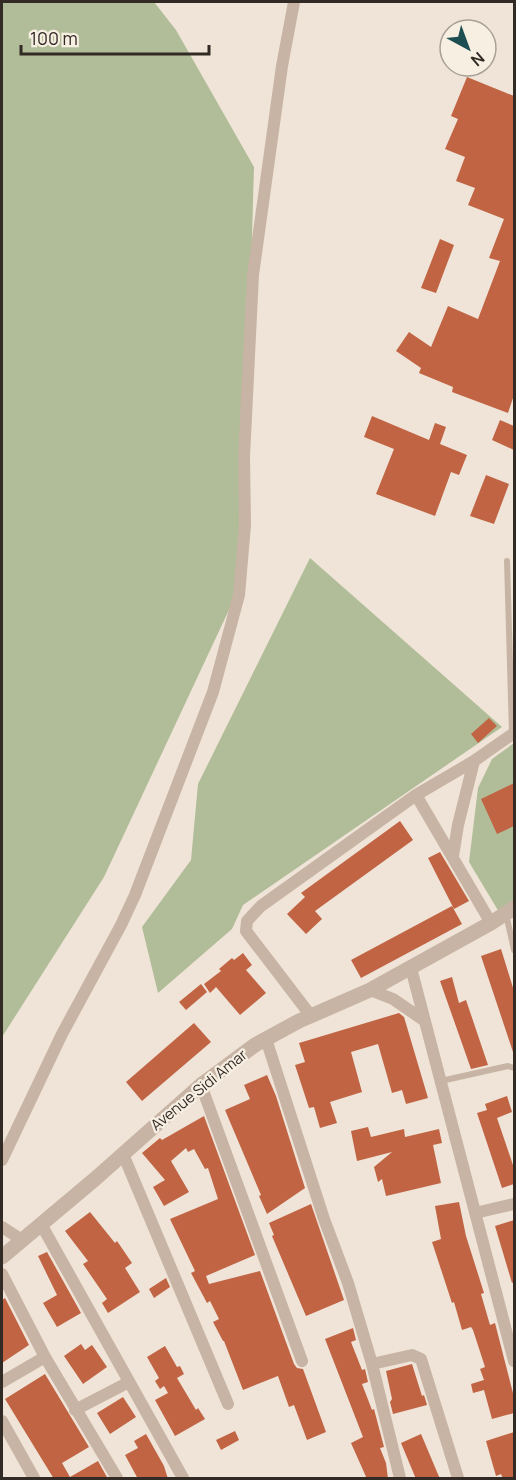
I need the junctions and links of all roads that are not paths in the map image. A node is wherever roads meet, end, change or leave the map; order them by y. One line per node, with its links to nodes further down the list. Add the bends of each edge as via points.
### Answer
1 (294, 2): 19 (street, via 253,274 244,456 245,525 234,618 213,692 135,895)
2 (507, 561): 3 (lane)
3 (513, 734): 4 (street)
4 (474, 761): 5 (street); 6 (street)
5 (416, 795): 6 (street); 12 (street, via 261,906 248,921 246,931)
6 (453, 856): 8 (street)
7 (510, 910): 8 (street, Avenue Sidi Amar); 9 (lane)
8 (491, 923): 10 (street, Avenue Sidi Amar)
9 (514, 950)
10 (411, 968): 11 (street, Avenue Sidi Amar); 13 (street)
11 (369, 990): 12 (street, Avenue Sidi Amar); 13 (street, via 393,999)
12 (311, 1016): 14 (street, Avenue Sidi Amar)
13 (425, 1022): 16 (street)
14 (266, 1039): 17 (street, Avenue Sidi Amar); 33 (street)
15 (514, 1068): 16 (lane, via 508,1066)
16 (441, 1081): 21 (street)
17 (201, 1084): 18 (street, Avenue Sidi Amar); 31 (street)
18 (123, 1154): 22 (street, Avenue Sidi Amar); 36 (street)
19 (2, 1160)
20 (514, 1204): 21 (street)
21 (475, 1213): 28 (street)
22 (41, 1224): 24 (street, Avenue Sidi Amar); 35 (street)
23 (2, 1227): 24 (street)
24 (22, 1240): 25 (street, Avenue Sidi Amar)
25 (2, 1257)
26 (2, 1274): 30 (street)
27 (514, 1310): 28 (street)
28 (502, 1313): 29 (street)
29 (510, 1327): 32 (street)
30 (45, 1357): 34 (street); 37 (street)
31 (302, 1361)
32 (514, 1362)
33 (372, 1364): 42 (street); 43 (street, via 412,1355 421,1359)
34 (2, 1382)
35 (129, 1382): 37 (street); 41 (street)
36 (228, 1404)
37 (75, 1410): 40 (street)
38 (2, 1421): 39 (street)
39 (34, 1479)
40 (117, 1479)
41 (183, 1479)
42 (400, 1479)
43 (458, 1479)

